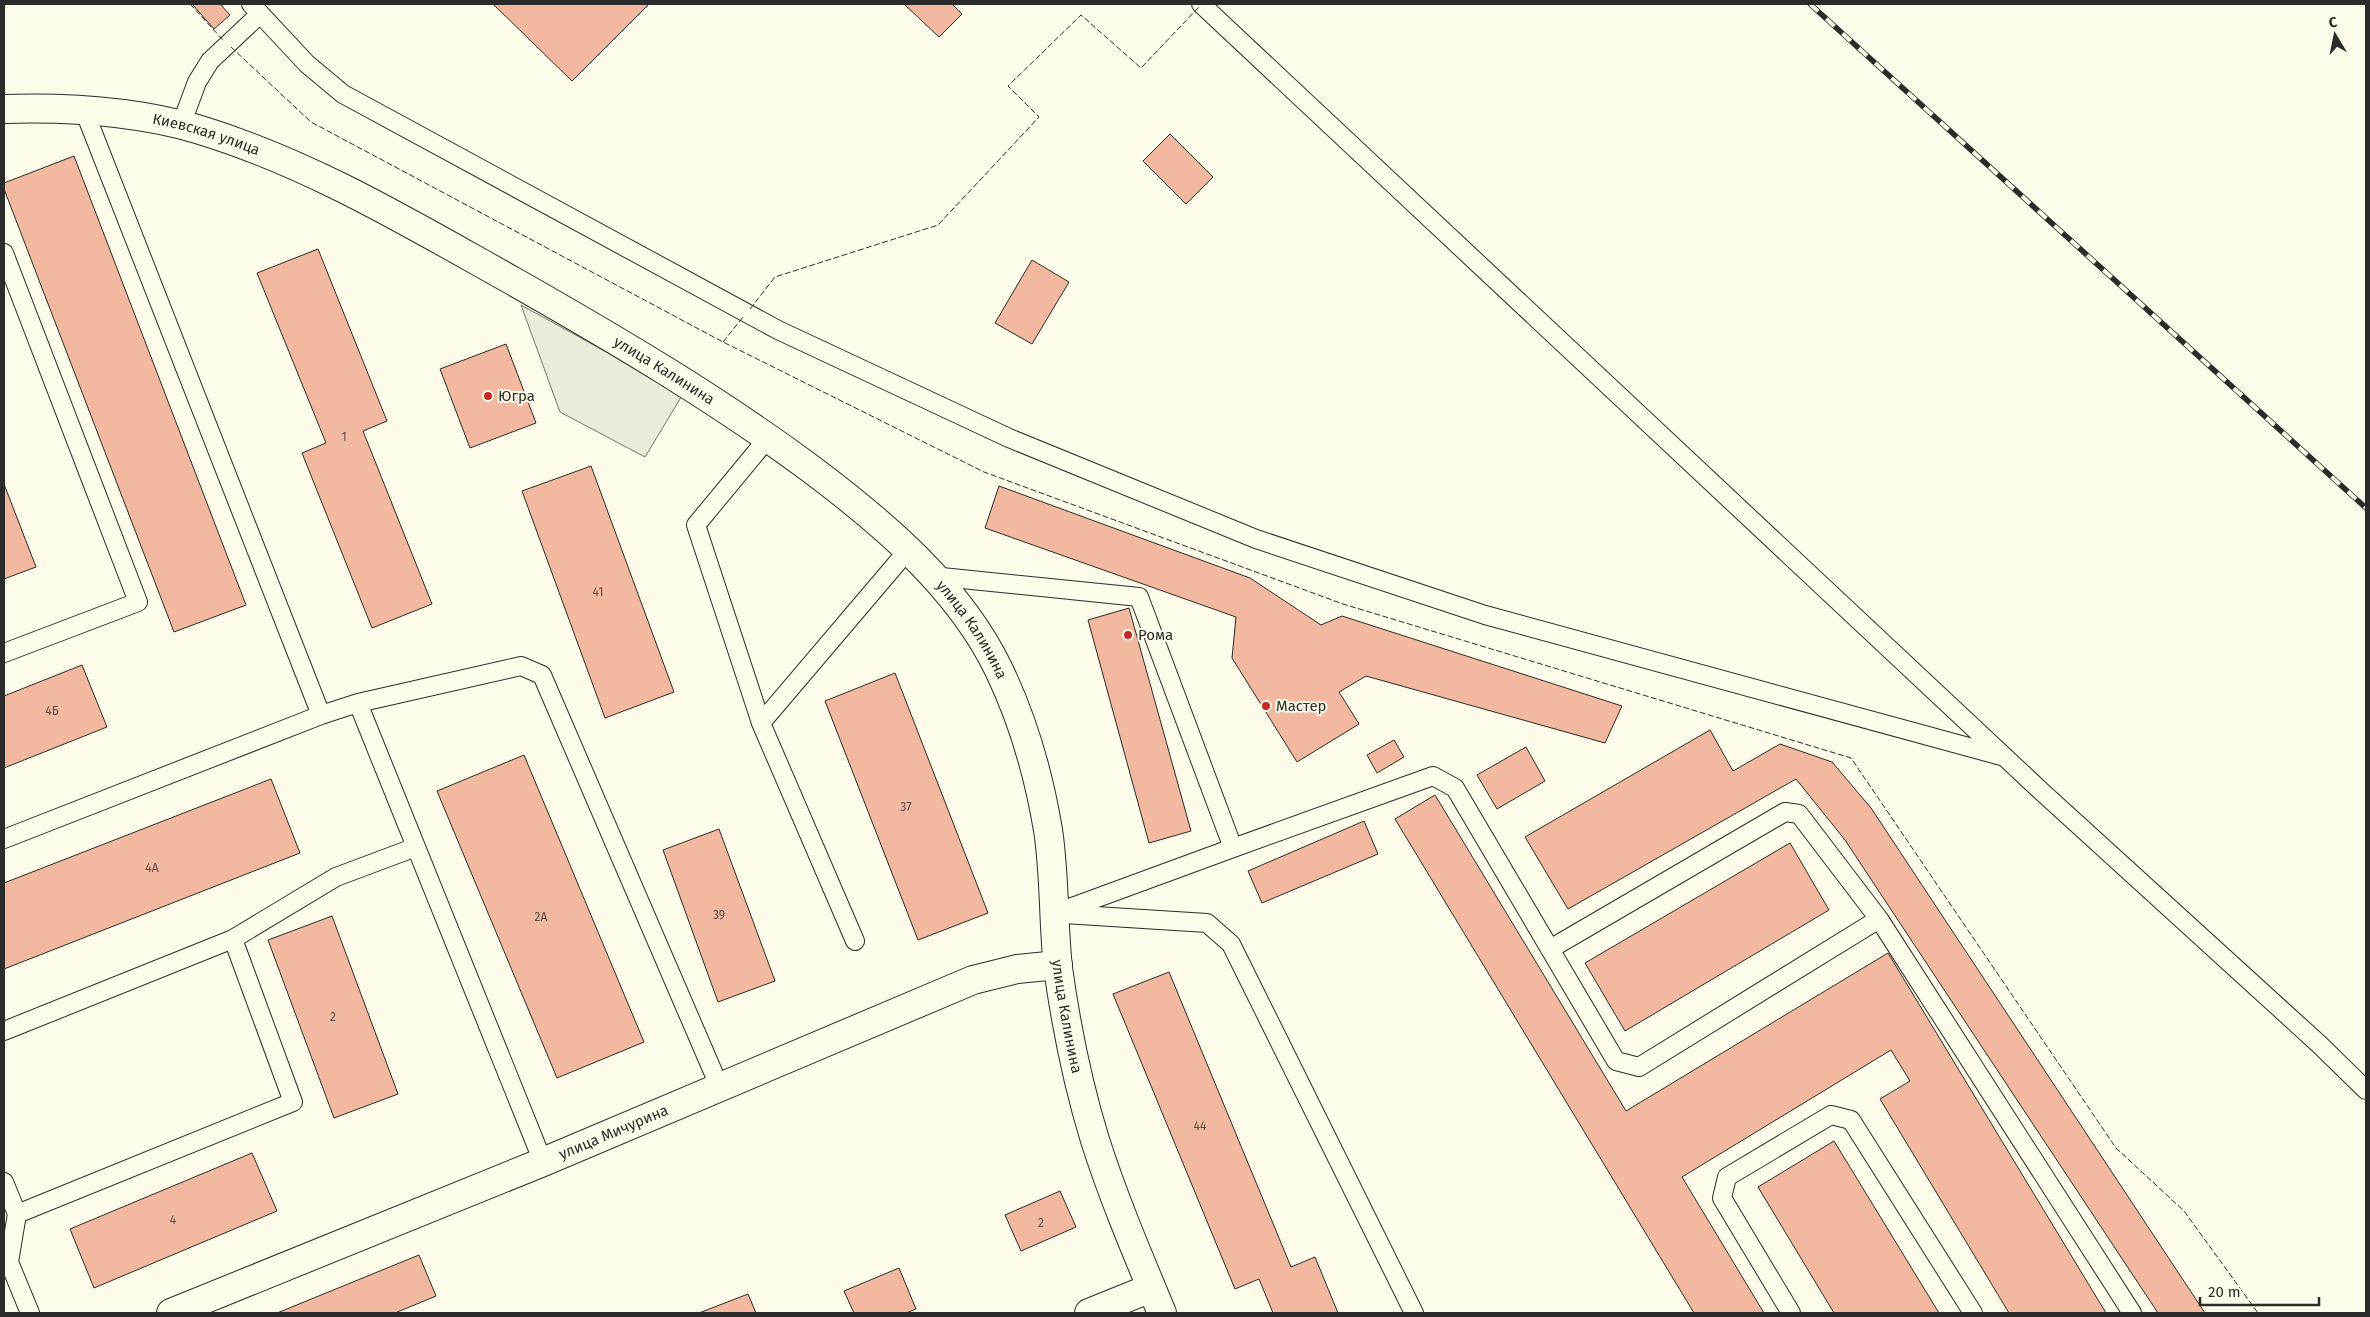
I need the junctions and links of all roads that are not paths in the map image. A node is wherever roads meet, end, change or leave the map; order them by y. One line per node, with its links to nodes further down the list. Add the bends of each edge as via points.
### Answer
1 (1201, 4): 15 (lane)
2 (255, 9): 5 (lane, via 210,61 197,82); 15 (lane, via 307,64 343,94 778,330 1009,438 1256,538 1485,615)
3 (4, 109): 4 (street, Киевская улица)
4 (84, 110): 5 (street, Киевская улица); 13 (lane)
5 (181, 125): 6 (street, Киевская улица, via 311,172)
6 (394, 214): 8 (street, улица Калинина, via 694,388)
7 (4, 253): 11 (lane, via 138,602)
8 (768, 438): 9 (street, улица Калинина, via 854,502); 14 (lane, via 696,526)
9 (908, 550): 10 (street, улица Калинина); 14 (lane)
10 (932, 576): 18 (lane, via 1139,597); 19 (street, улица Калинина, via 976,630 998,668 1018,714 1048,829)
11 (4, 653)
12 (358, 704): 13 (lane); 17 (lane); 26 (lane, via 521,666 542,675)
13 (321, 715): 16 (lane)
14 (761, 723): 22 (lane)
15 (2005, 757): 27 (lane)
16 (4, 839)
17 (416, 847): 21 (lane, via 336,877); 28 (lane)
18 (1234, 848): 19 (lane); 23 (lane, via 1433,776 1455,788)
19 (1056, 913): 24 (street, улица Калинина); 36 (lane, via 1206,923 1231,944)
20 (1879, 919): 23 (lane, via 1799,814 1785,812); 23 (lane, via 1639,1067 1616,1061); 39 (lane)
21 (233, 939): 25 (lane); 30 (lane, via 293,1102)
22 (855, 941)
23 (1550, 949)
24 (1058, 965): 26 (street, улица Мичурина, via 1017,969 973,980); 31 (street, улица Калинина, via 1072,1046 1095,1139)
25 (4, 1031)
26 (720, 1088): 28 (street, улица Мичурина)
27 (2366, 1090)
28 (543, 1162): 33 (street, улица Мичурина)
29 (4, 1182): 30 (lane)
30 (17, 1214): 32 (lane, via 9,1262)
31 (1151, 1288): 34 (street); 35 (street, улица Калинина)
32 (30, 1313)
33 (171, 1313)
34 (1089, 1313)
35 (1162, 1313)
36 (1414, 1313)
37 (1791, 1313): 38 (lane, via 1722,1198 1727,1177 1831,1115 1851,1120)
38 (1973, 1313)
39 (2132, 1313)

